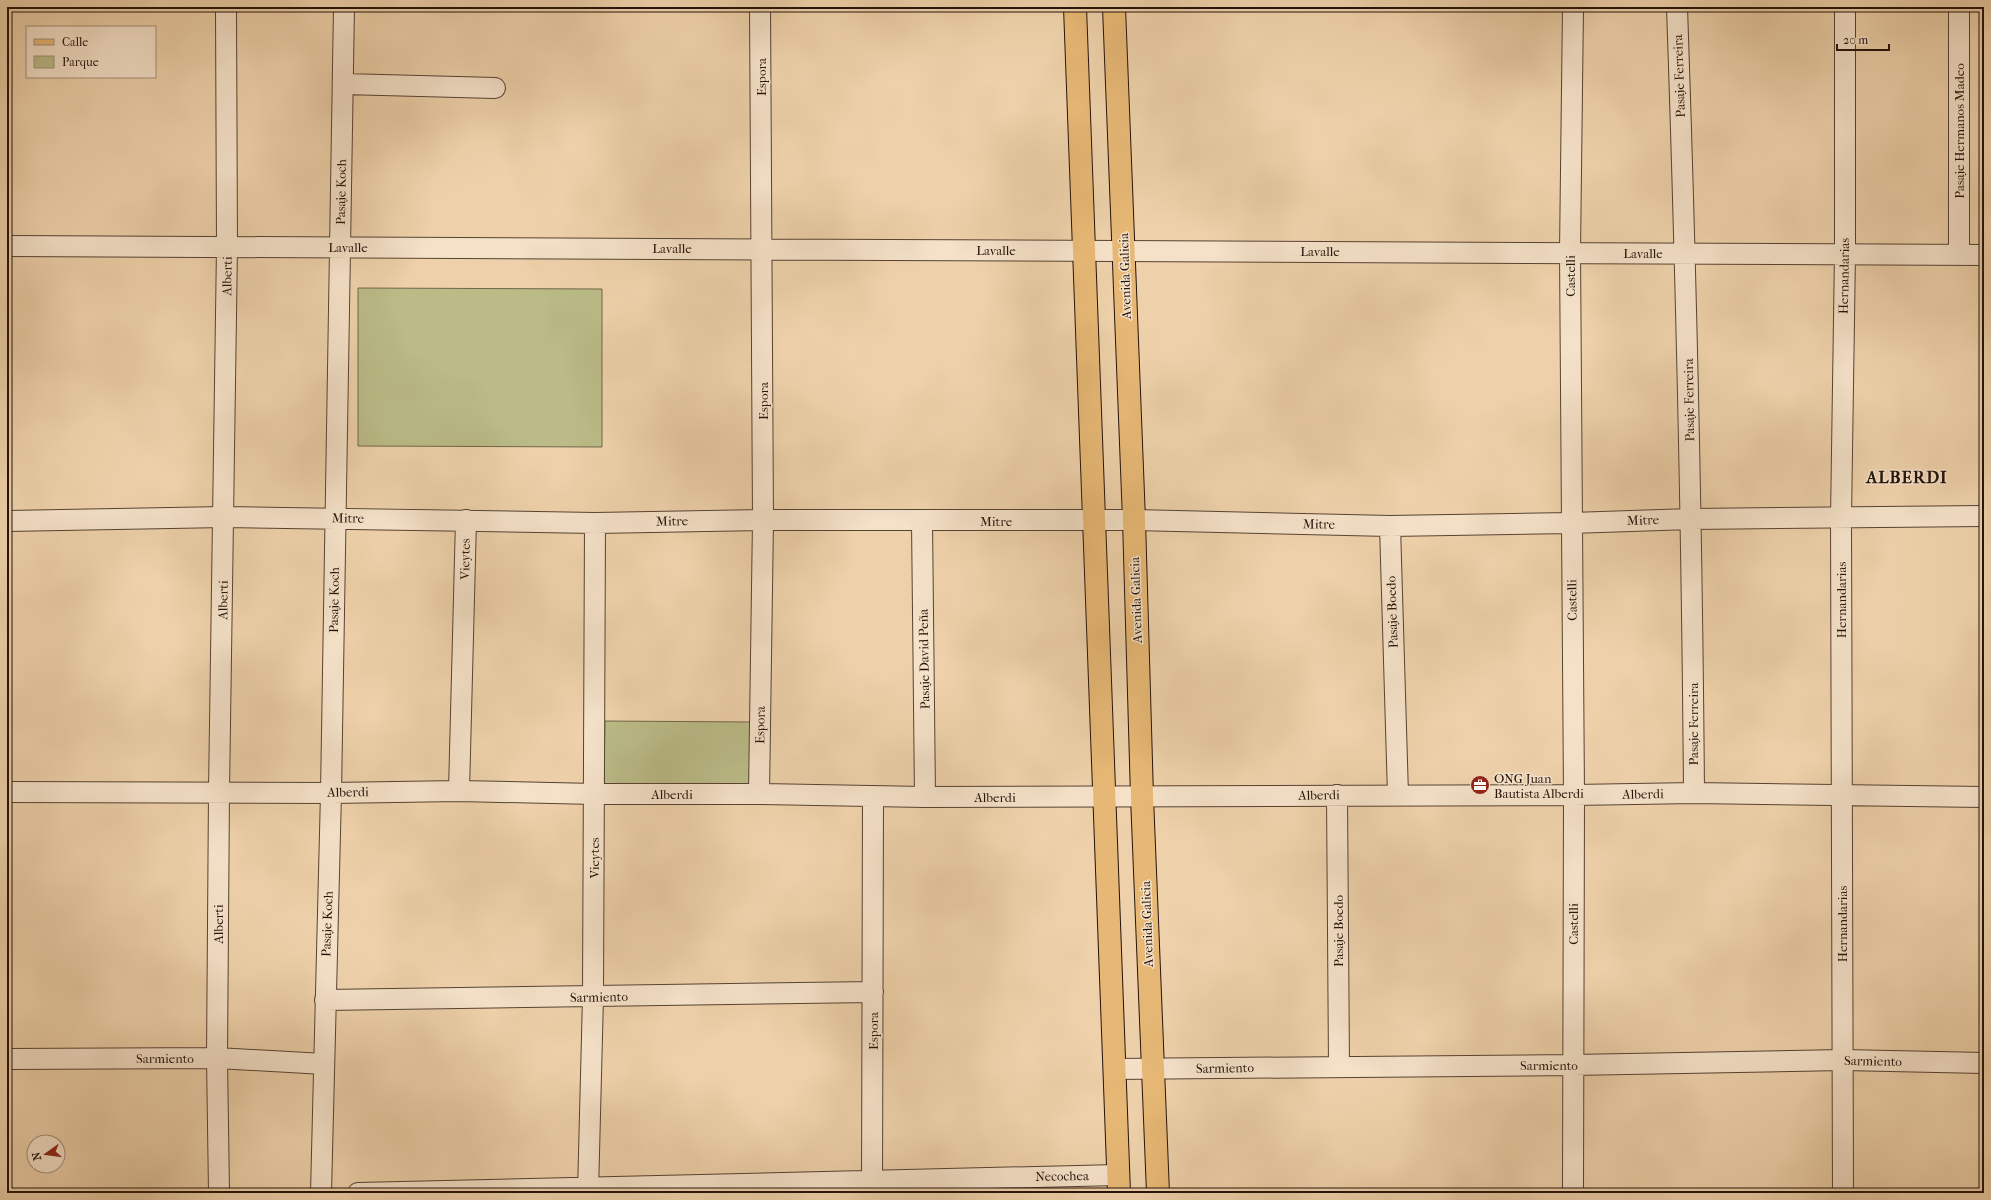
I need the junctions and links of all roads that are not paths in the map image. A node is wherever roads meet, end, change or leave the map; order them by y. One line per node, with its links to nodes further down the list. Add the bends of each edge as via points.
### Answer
1 (226, 7): 13 (street, Alberti)
2 (344, 7): 10 (street, Pasaje Koch)
3 (760, 7): 15 (street, Espora)
4 (1075, 7): 16 (main road)
5 (1114, 7): 17 (main road, Avenida Galicia)
6 (1573, 7): 18 (street, Castelli)
7 (1677, 7): 19 (street, Pasaje Ferreira)
8 (1845, 7): 20 (street, Hernandarias)
9 (1959, 7): 21 (street, Pasaje Hermanos Madeo)
10 (344, 84): 11 (street); 14 (street, Pasaje Koch)
11 (495, 88)
12 (7, 246): 13 (street, Lavalle)
13 (227, 247): 14 (street, Lavalle); 24 (street, Alberti)
14 (340, 247): 15 (street, Lavalle); 25 (street, Pasaje Koch)
15 (762, 249): 16 (street, Lavalle); 29 (street, Espora)
16 (1083, 250): 17 (street, Lavalle); 30 (main road)
17 (1124, 250): 18 (street, Lavalle); 31 (main road, Avenida Galicia)
18 (1570, 252): 19 (street, Lavalle); 35 (street, Castelli)
19 (1686, 253): 20 (street, Lavalle); 27 (street, Pasaje Ferreira)
20 (1845, 253): 21 (street, Lavalle); 26 (street, Hernandarias)
21 (1959, 254): 22 (street, Lavalle)
22 (1984, 255)
23 (1984, 516): 26 (street, Mitre)
24 (224, 517): 25 (street, Mitre); 32 (street, Mitre); 39 (street, Alberti)
25 (335, 518): 28 (street, Mitre); 40 (street, Pasaje Koch)
26 (1841, 518): 27 (street, Mitre); 48 (street, Hernandarias)
27 (1691, 519): 35 (street, Mitre); 41 (street, Pasaje Ferreira)
28 (466, 520): 34 (street, Mitre); 37 (street, Vieytes)
29 (763, 520): 33 (street, Mitre); 34 (street, Mitre); 43 (street, Espora)
30 (1094, 520): 31 (street, Mitre); 33 (street, Mitre); 52 (main road)
31 (1134, 520): 36 (street, Mitre); 50 (main road, Avenida Galicia)
32 (7, 521)
33 (922, 521): 49 (street, Pasaje David Peña)
34 (595, 522): 42 (street, Vieytes)
35 (1572, 523): 36 (street, Mitre); 46 (street, Castelli)
36 (1390, 526): 45 (street, Pasaje Boedo)
37 (459, 791): 40 (street, Alberdi); 42 (street, Alberdi)
38 (7, 792): 39 (street, Alberdi)
39 (219, 792): 40 (street, Alberdi); 56 (street, Alberti)
40 (331, 793): 55 (street, Pasaje Koch)
41 (1694, 793): 46 (street, Alberdi); 48 (street, Alberdi)
42 (594, 794): 43 (street, Alberdi); 54 (street, Vieytes)
43 (759, 794): 47 (street, Alberdi)
44 (1337, 795): 45 (street, Alberdi); 50 (street, Alberdi); 62 (street, Pasaje Boedo)
45 (1398, 795): 46 (street, Alberdi)
46 (1574, 795): 61 (street, Castelli)
47 (873, 796): 49 (street, Alberdi); 53 (street, Espora)
48 (1841, 796): 51 (street, Alberdi); 58 (street, Hernandarias)
49 (925, 797): 52 (street, Alberdi)
50 (1142, 797): 52 (street, Alberdi); 64 (main road, Avenida Galicia)
51 (1984, 797)
52 (1105, 798): 63 (main road)
53 (873, 992): 54 (street, Sarmiento); 66 (street, Espora)
54 (593, 997): 55 (street, Sarmiento); 67 (street, Vieytes)
55 (325, 1000): 60 (street, Pasaje Koch)
56 (217, 1058): 57 (street, Sarmiento); 60 (street, Sarmiento); 68 (street, Alberti)
57 (7, 1059)
58 (1843, 1060): 59 (street, Sarmiento); 61 (street, Sarmiento); 73 (street, Hernandarias)
59 (1984, 1063)
60 (324, 1064): 69 (street, Pasaje Koch)
61 (1572, 1065): 62 (street, Sarmiento); 72 (street, Castelli)
62 (1339, 1066): 64 (street, Sarmiento)
63 (1114, 1069): 64 (street, Sarmiento); 65 (main road)
64 (1153, 1069): 71 (main road, Avenida Galicia)
65 (1118, 1184): 66 (street, Necochea)
66 (872, 1187): 67 (street, Necochea)
67 (588, 1190): 70 (street, Necochea)
68 (218, 1193)
69 (321, 1193)
70 (358, 1193)
71 (1158, 1193)
72 (1573, 1193)
73 (1843, 1193)

